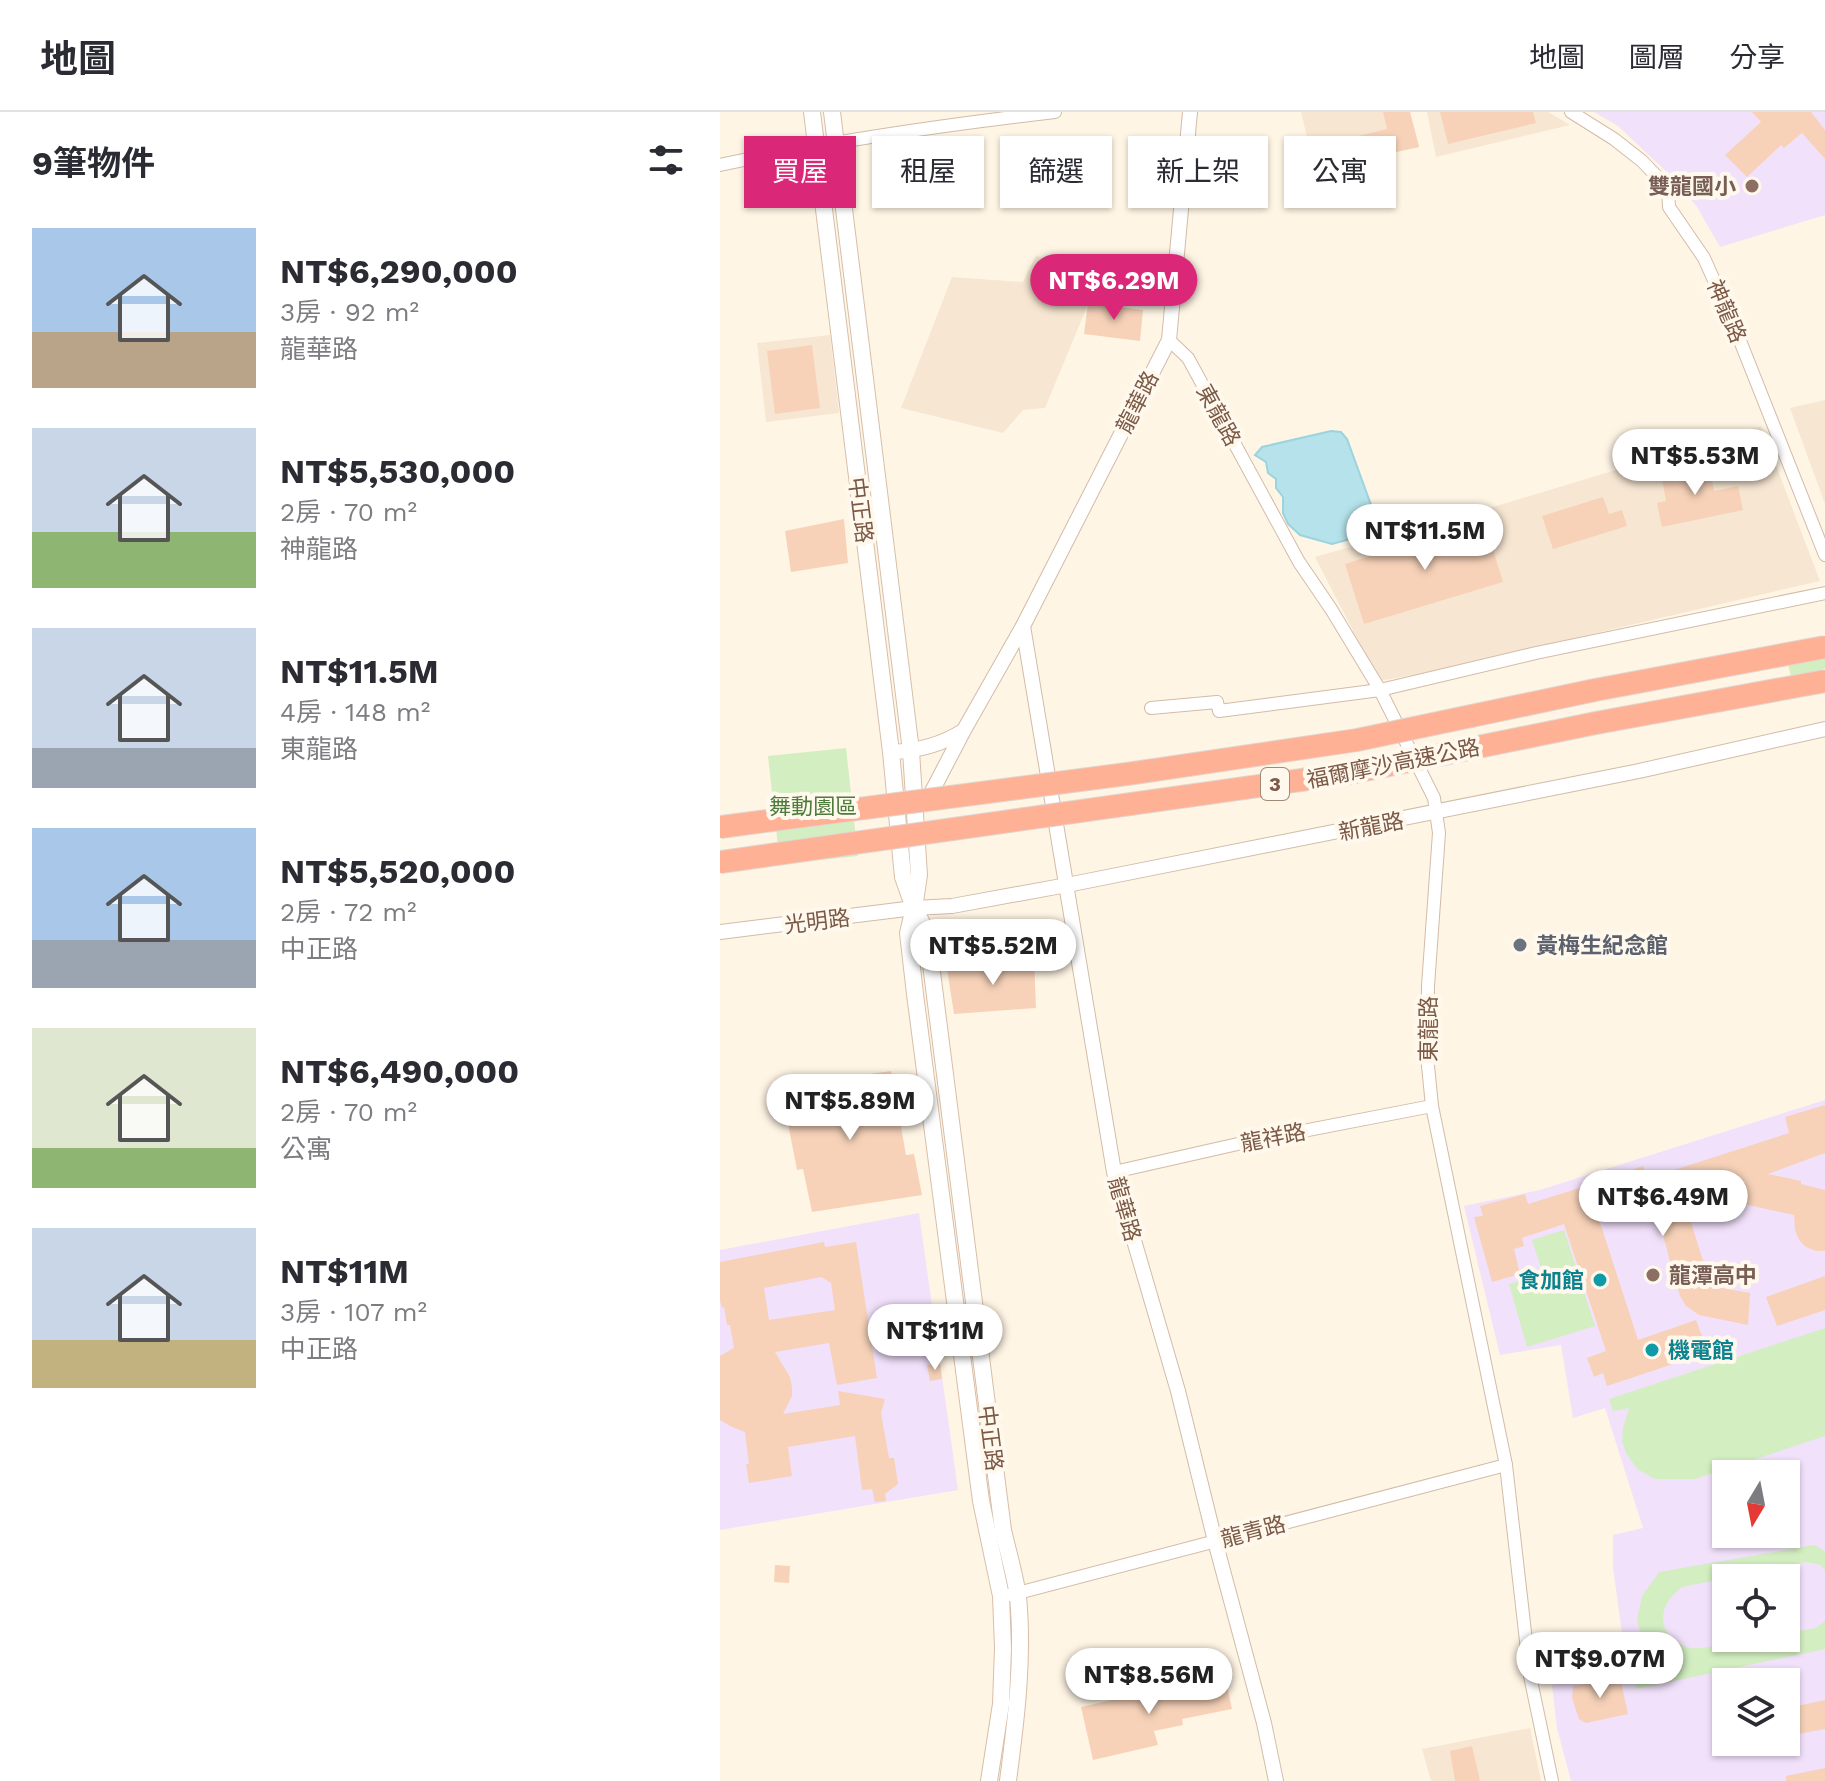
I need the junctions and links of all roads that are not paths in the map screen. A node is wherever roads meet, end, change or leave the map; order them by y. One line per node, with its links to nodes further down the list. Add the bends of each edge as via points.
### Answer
1 (812, 112): 6 (main road, 中正路)
2 (832, 112): 7 (main road, 中正路)
3 (1055, 112): 8 (street)
4 (1190, 112): 13 (street, 龍華路)
5 (1571, 112): 14 (street, 神龍路, via 1614,139 1668,188 1669,207 1704,258 1733,323)
6 (816, 136)
7 (834, 136)
8 (856, 139)
9 (744, 160): 10 (street)
10 (720, 165)
11 (825, 208): 24 (main road, 中正路)
12 (843, 208): 23 (main road, 中正路)
13 (1169, 340): 16 (street, 龍華路); 19 (street, 東龍路, via 1188,358 1299,562)
14 (1825, 555)
15 (1825, 593): 19 (street)
16 (1023, 626): 22 (street, 龍華路); 30 (street, 龍華路)
17 (1825, 647): 28 (highway, 福爾摩沙高速公路 / 3, bridge, via 1357,740)
18 (1825, 681): 29 (highway, 福爾摩沙高速公路 / 3, bridge, via 1350,773)
19 (1380, 690): 20 (street, via 1219,711 1217,702); 27 (street, 東龍路, via 1434,798)
20 (1151, 708)
21 (1825, 729): 27 (street, 新龍路)
22 (964, 730): 23 (street); 25 (street, 龍華路, via 928,799)
23 (911, 751): 24 (street); 25 (main road, 中正路)
24 (891, 752): 26 (main road, 中正路)
25 (915, 807): 26 (street); 31 (main road, 中正路, via 919,875)
26 (897, 810): 31 (main road, 中正路, via 903,877)
27 (1435, 813): 30 (street, 新龍路); 35 (street, 東龍路, via 1439,833 1427,1056)
28 (720, 827)
29 (720, 862)
30 (1067, 885): 31 (street, 新龍路); 36 (street, 龍華路)
31 (914, 908): 32 (street, 光明路); 33 (main road, 中正路, via 927,933); 34 (main road, 中正路, via 908,933)
32 (720, 932)
33 (946, 1078): 34 (main road); 39 (main road, 中正路)
34 (926, 1079): 39 (main road, 中正路, via 981,1501)
35 (1432, 1106): 36 (street, 龍祥路); 37 (street, 東龍路)
36 (1114, 1172): 38 (street, 龍華路)
37 (1506, 1465): 38 (street, 龍青路); 43 (street, 東龍路, via 1530,1676)
38 (1215, 1541): 39 (street, 龍青路); 42 (street, 龍華路)
39 (1009, 1595): 40 (main road, 中正路); 41 (main road, 中正路, via 1020,1645)
40 (989, 1781)
41 (1008, 1781)
42 (1276, 1781)
43 (1552, 1781)

